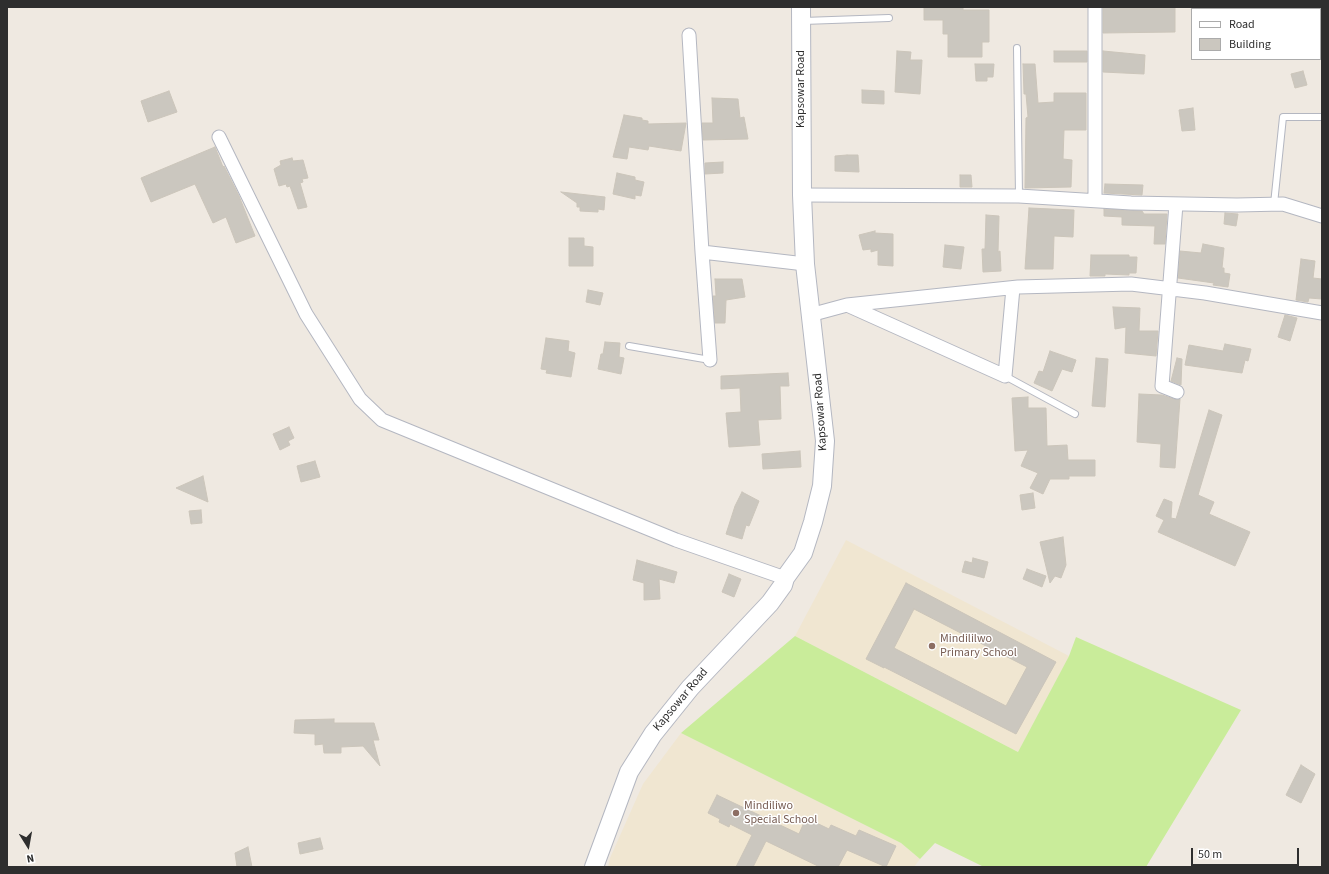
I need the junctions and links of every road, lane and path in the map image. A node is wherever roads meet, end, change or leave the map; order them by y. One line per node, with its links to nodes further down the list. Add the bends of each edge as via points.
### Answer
1 (1095, 7): 10 (street)
2 (801, 14): 3 (lane); 8 (main road, Kapsowar Road)
3 (889, 18)
4 (689, 35): 14 (street)
5 (1017, 48): 9 (lane)
6 (1322, 117): 12 (lane, via 1283,117)
7 (219, 137): 26 (street, via 306,314 360,399 382,420 676,540)
8 (802, 195): 9 (street); 15 (main road, Kapsowar Road)
9 (1018, 196): 10 (street)
10 (1095, 200): 11 (street)
11 (1176, 204): 12 (street); 17 (street)
12 (1274, 204): 13 (street, via 1283,204)
13 (1322, 216)
14 (702, 252): 15 (street); 22 (street)
15 (805, 264): 20 (main road, Kapsowar Road)
16 (1013, 288): 17 (street, via 1131,284); 18 (street); 23 (street)
17 (1169, 288): 19 (street); 24 (street, via 1162,386)
18 (847, 305): 20 (street); 23 (street)
19 (1322, 313)
20 (810, 315): 26 (main road, Kapsowar Road, via 825,441 822,486 803,553)
21 (629, 346): 22 (lane)
22 (710, 360)
23 (1005, 376): 25 (lane)
24 (1178, 392)
25 (1075, 414)
26 (785, 578): 27 (main road, Kapsowar Road, via 770,603 690,688 653,734 629,772)
27 (594, 867)

